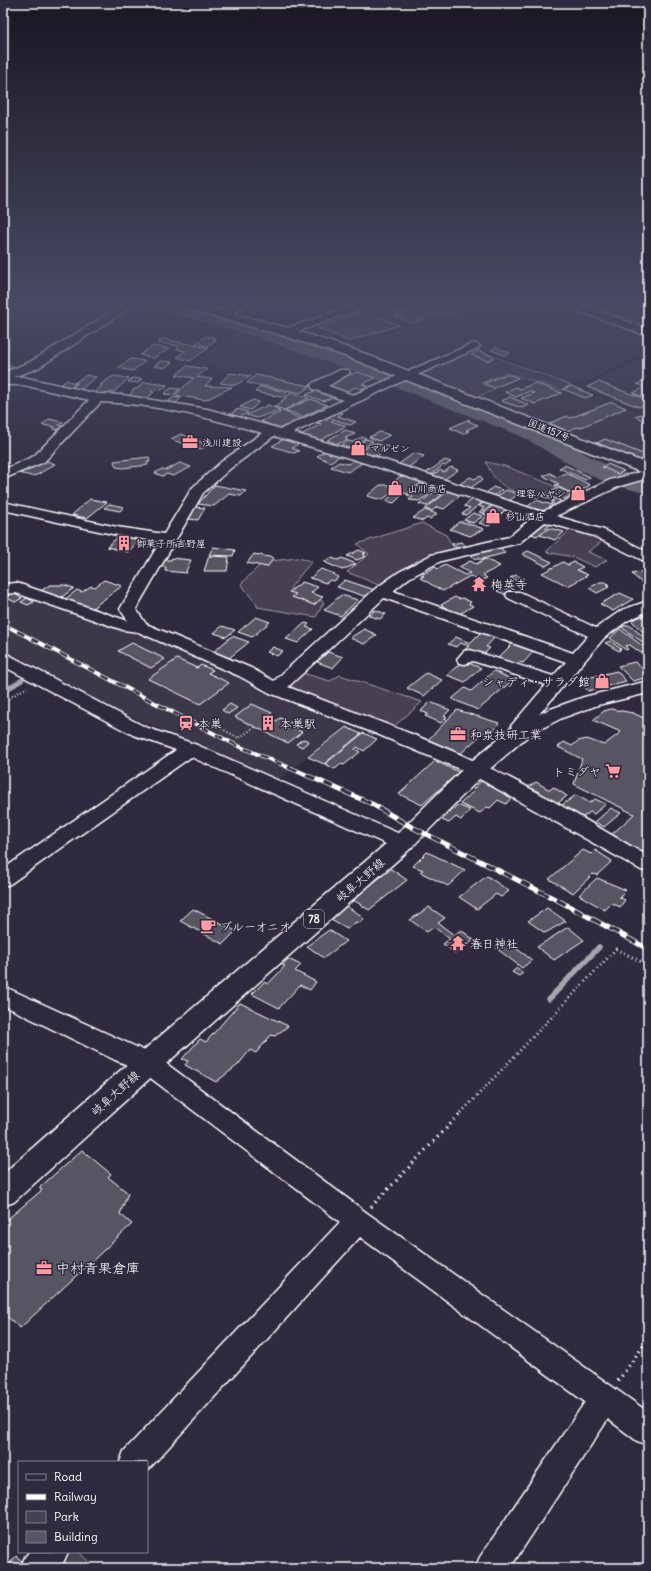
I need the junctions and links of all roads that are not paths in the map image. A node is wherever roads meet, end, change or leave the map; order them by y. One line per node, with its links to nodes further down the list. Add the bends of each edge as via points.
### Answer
1 (339, 375): 7 (street, via 317,386)
2 (392, 375): 4 (main road, 国道157号)
3 (405, 375): 4 (street)
4 (399, 378): 7 (street); 9 (main road, 国道157号)
5 (3, 381): 6 (street, via 22,381)
6 (98, 398): 8 (street, via 122,399 207,413); 11 (street, via 39,459)
7 (353, 400): 8 (street)
8 (283, 433): 13 (street); 14 (street, via 272,432 254,444 197,491)
9 (648, 470)
10 (648, 474): 13 (street, via 615,483)
11 (3, 476)
12 (3, 506): 14 (street, via 117,531)
13 (543, 517): 15 (street, via 599,533); 17 (street, via 514,540 436,558 404,574)
14 (168, 539): 20 (street, via 128,609)
15 (648, 558)
16 (3, 589): 20 (street, via 17,588 129,626)
17 (381, 592): 24 (street); 27 (street)
18 (514, 595): 21 (street)
19 (648, 606): 21 (street, via 612,622)
20 (140, 627): 27 (street, via 245,672)
21 (598, 635): 24 (street)
22 (465, 659): 25 (street, via 470,655)
23 (3, 660): 29 (street, via 139,731)
24 (576, 660): 25 (street)
25 (556, 684): 28 (street, via 520,726)
26 (648, 687): 28 (main road, 岐阜大野線 / 78, via 592,701 555,714)
27 (276, 689): 30 (street)
28 (522, 730): 30 (main road, 岐阜大野線 / 78)
29 (190, 749): 31 (street); 33 (street)
30 (476, 769): 31 (main road, 岐阜大野線 / 78); 32 (street)
31 (402, 843): 35 (main road, 岐阜大野線 / 78)
32 (648, 865)
33 (3, 879)
34 (3, 995): 35 (street)
35 (148, 1063): 36 (main road, 岐阜大野線 / 78); 37 (street)
36 (3, 1193)
37 (358, 1221): 38 (street); 40 (street)
38 (605, 1398): 39 (street); 43 (street)
39 (648, 1430)
40 (136, 1461)
41 (51, 1553): 42 (street)
42 (36, 1568)
43 (491, 1568)

